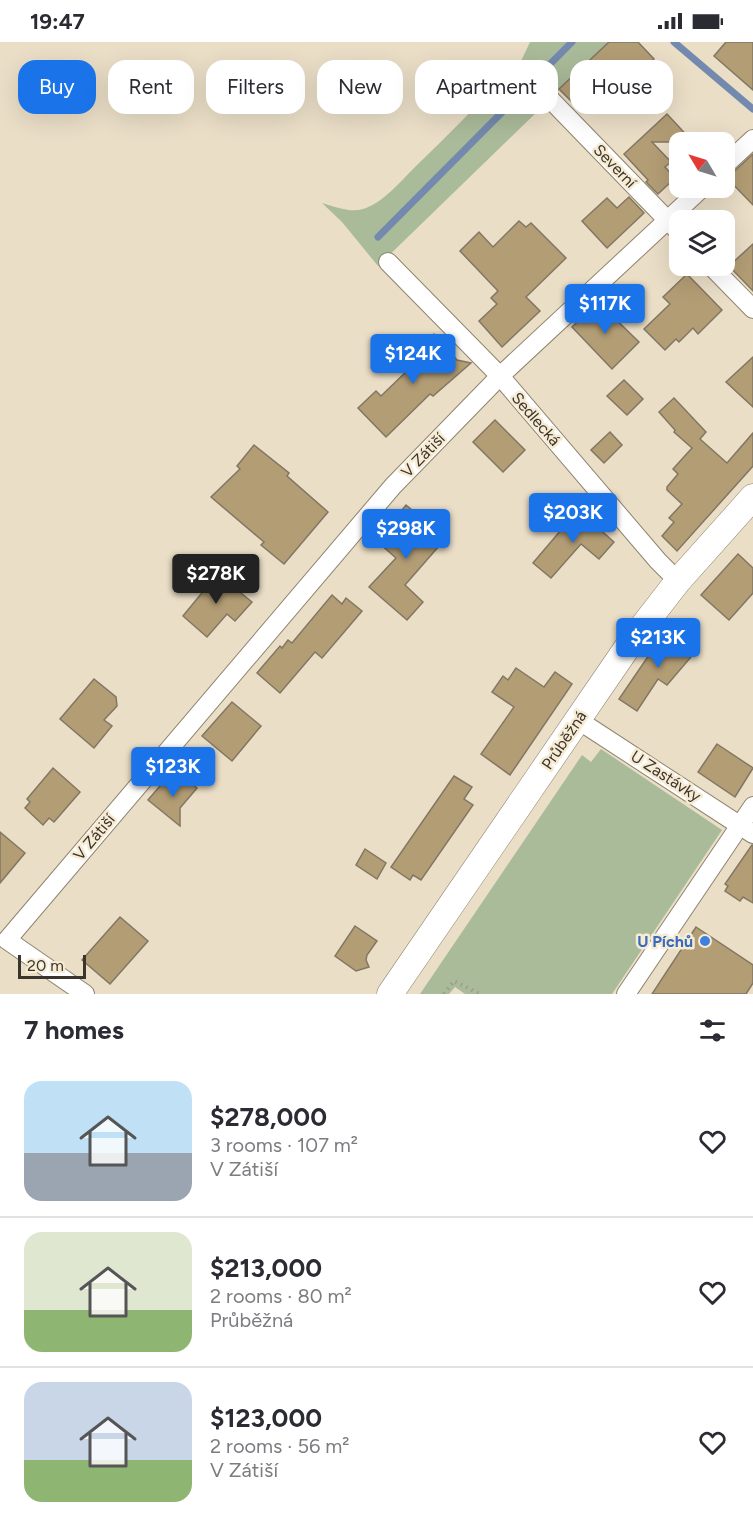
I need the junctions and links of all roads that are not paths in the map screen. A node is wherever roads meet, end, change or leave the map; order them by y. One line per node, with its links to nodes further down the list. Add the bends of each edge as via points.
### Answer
1 (558, 107): 4 (street, Severní)
2 (753, 139): 3 (street)
3 (735, 156)
4 (669, 222)
5 (669, 231): 9 (street, V Zátiší)
6 (388, 262): 9 (street, Sedlecká)
7 (721, 276): 8 (street)
8 (753, 309)
9 (500, 376): 11 (street, Sedlecká); 15 (street, V Zátiší, via 393,486 7,940)
10 (753, 497): 11 (street, Průběžná)
11 (678, 581): 12 (street, Průběžná)
12 (578, 720): 14 (street, U Zastávky); 16 (street, Průběžná)
13 (753, 806): 14 (street)
14 (746, 829): 17 (street)
15 (85, 994)
16 (390, 994)
17 (626, 994)

